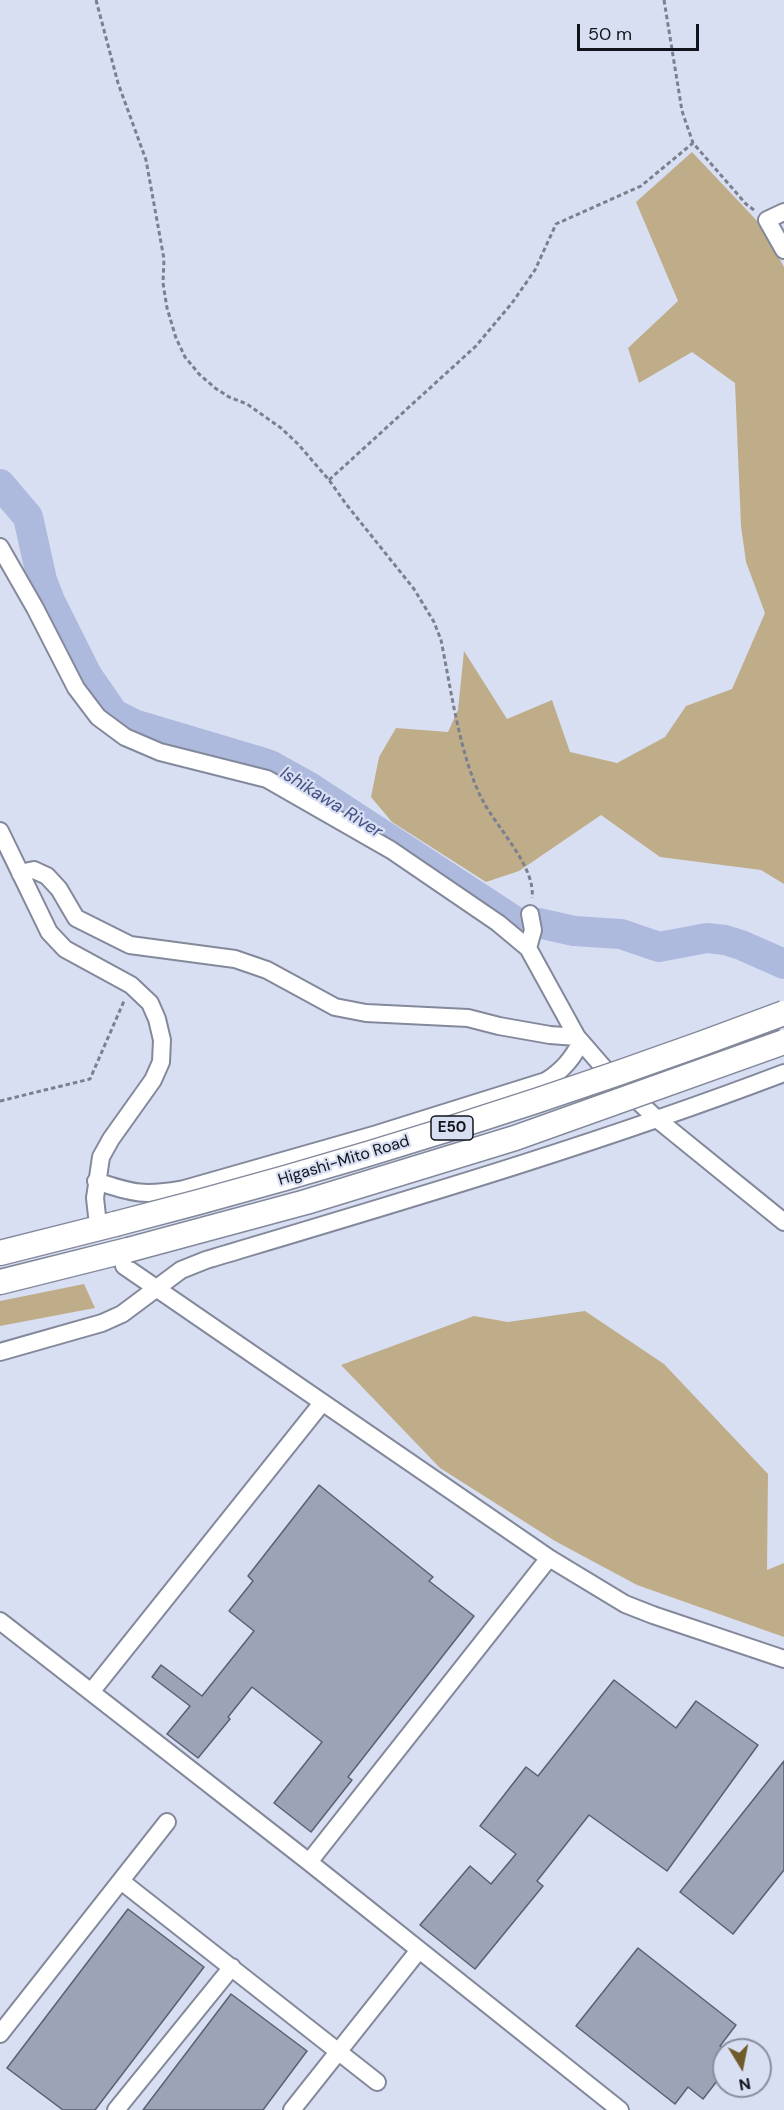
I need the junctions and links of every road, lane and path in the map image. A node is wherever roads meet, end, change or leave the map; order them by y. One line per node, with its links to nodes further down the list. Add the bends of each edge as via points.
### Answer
1 (96, 0): 7 (path, via 118,83 146,160 164,259 167,308 176,338 199,374 281,428)
2 (664, 0): 3 (path, via 682,111)
3 (693, 143): 5 (path, via 746,204); 7 (path, via 640,186 556,224 535,270 476,346)
4 (784, 212): 5 (street)
5 (767, 220): 6 (street)
6 (784, 250)
7 (329, 480): 11 (path, via 414,589 434,622 467,761 482,800 524,864 533,888)
8 (0, 547): 12 (street, via 76,687 98,717 125,736 160,752 267,780 391,850)
9 (0, 831): 10 (street)
10 (20, 873): 13 (street, via 49,932 65,949); 15 (street, via 34,870 47,876 59,888 76,918 130,945 235,959 267,970 335,1007 366,1013 468,1018)
11 (531, 922): 12 (street)
12 (528, 948): 15 (street)
13 (131, 986): 18 (path, via 90,1079); 20 (street, via 150,1003 157,1019 162,1040 161,1062 101,1157)
14 (784, 1013): 21 (highway, Higashi-Mito Road / E50, bridge, via 401,1145 254,1188)
15 (579, 1039): 19 (street); 20 (street, via 570,1062 546,1081 365,1137 154,1194 129,1192)
16 (784, 1042): 24 (highway, Higashi-Mito Road / E50, bridge, via 505,1142)
17 (784, 1073): 19 (street)
18 (0, 1101)
19 (657, 1119): 22 (street); 26 (street, via 469,1182 206,1260 181,1270)
20 (96, 1181): 21 (street, via 95,1198)
21 (106, 1220): 23 (highway, Higashi-Mito Road / E50)
22 (784, 1222)
23 (0, 1253)
24 (126, 1258): 25 (highway, Higashi-Mito Road / E50); 26 (street)
25 (0, 1282)
26 (156, 1290): 27 (street, via 102,1323); 28 (street)
27 (0, 1352)
28 (322, 1403): 29 (street); 32 (street)
29 (549, 1558): 31 (street, via 625,1604); 34 (street)
30 (0, 1621): 32 (street)
31 (784, 1659)
32 (91, 1692): 34 (street)
33 (167, 1822): 35 (street)
34 (309, 1862): 36 (street)
35 (121, 1881): 37 (street); 38 (street)
36 (420, 1950): 39 (street); 43 (street)
37 (232, 1967): 39 (street); 41 (street)
38 (0, 2034)
39 (339, 2050): 40 (street); 42 (street)
40 (377, 2082)
41 (116, 2110)
42 (292, 2110)
43 (620, 2110)

